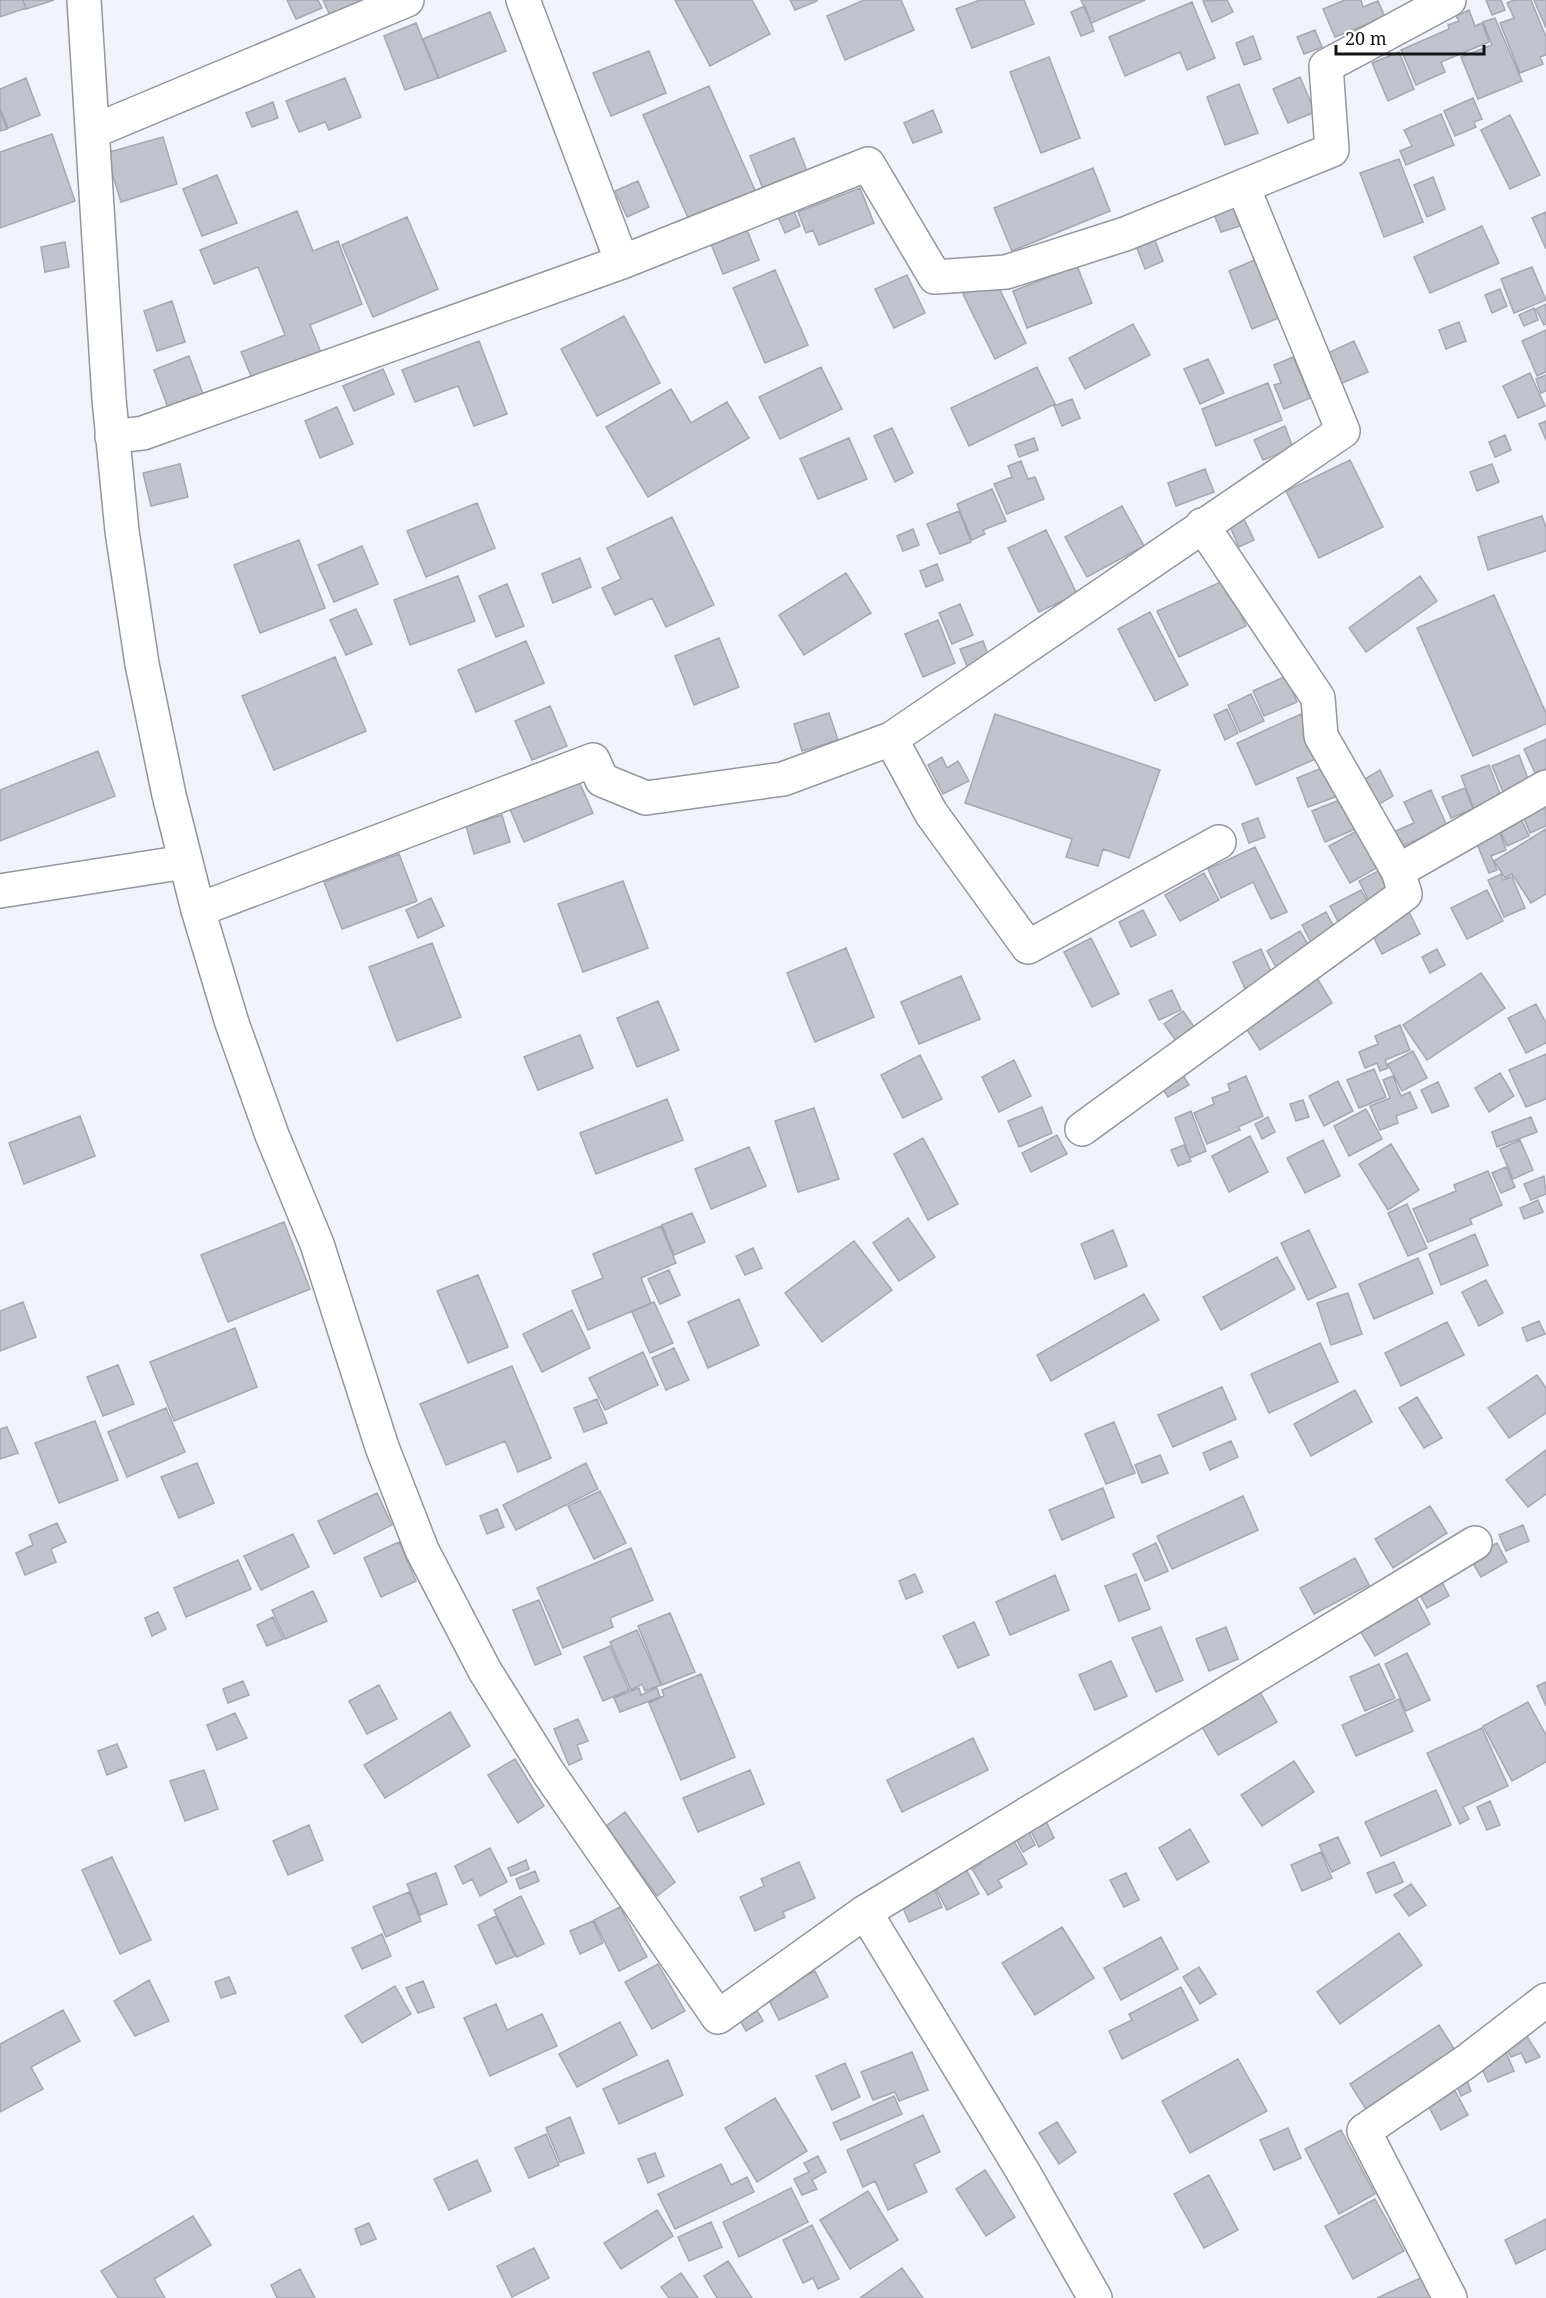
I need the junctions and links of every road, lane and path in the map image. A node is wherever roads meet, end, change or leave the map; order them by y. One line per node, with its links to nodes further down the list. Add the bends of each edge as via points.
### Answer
1 (84, 0): 5 (street)
2 (408, 0): 5 (street)
3 (523, 0): 7 (street)
4 (1449, 0): 6 (street, via 1326,66 1332,150)
5 (94, 131): 8 (street)
6 (1243, 187): 7 (street, via 1125,234 1006,272 935,277 868,164); 9 (street, via 1343,430)
7 (622, 262): 8 (street, via 143,433)
8 (112, 437): 13 (street, via 142,664)
9 (1202, 525): 10 (street); 14 (street, via 1318,699 1321,736)
10 (891, 738): 12 (street, via 932,813 1028,947); 16 (street, via 783,779 646,798 602,780 593,760)
11 (1546, 787): 14 (street)
12 (1219, 842)
13 (185, 862): 15 (street); 16 (street)
14 (1398, 871): 17 (street, via 1405,894)
15 (0, 891)
16 (198, 910): 19 (street, via 232,1023 317,1244 382,1447 422,1550 485,1671 548,1772 718,2017)
17 (1082, 1129)
18 (1475, 1543): 19 (street)
19 (864, 1912): 21 (street, via 1022,2170)
20 (1546, 2000): 22 (street, via 1467,2061 1364,2131)
21 (1095, 2298)
22 (1450, 2298)

